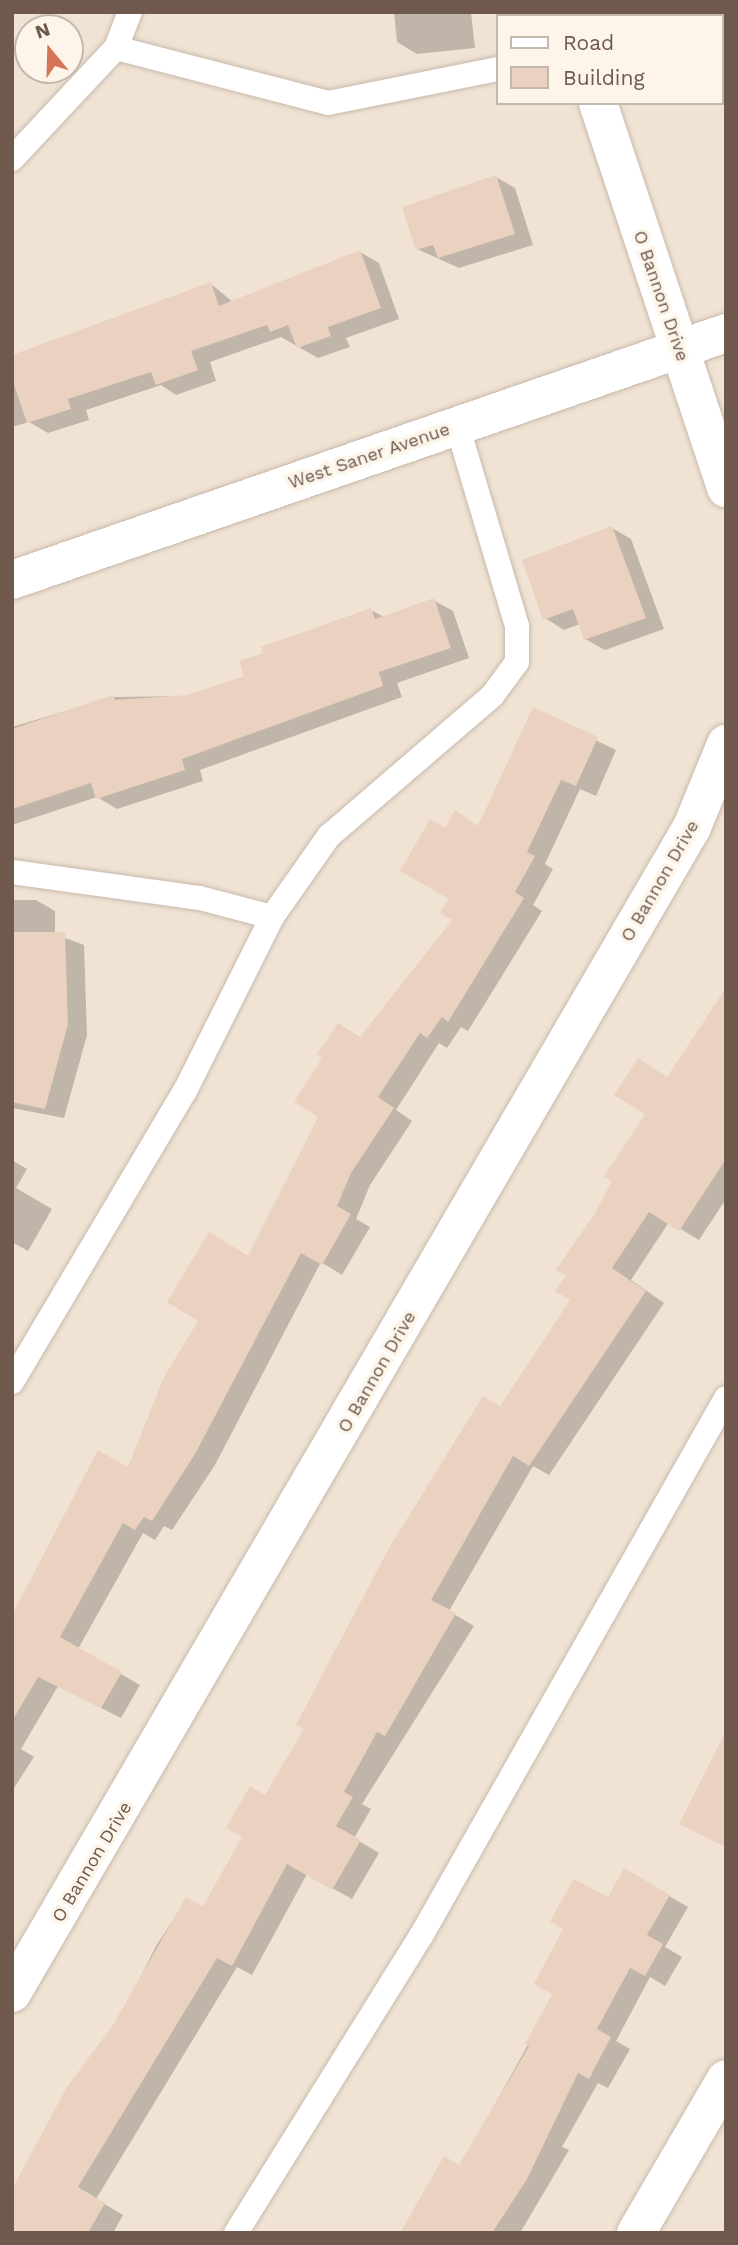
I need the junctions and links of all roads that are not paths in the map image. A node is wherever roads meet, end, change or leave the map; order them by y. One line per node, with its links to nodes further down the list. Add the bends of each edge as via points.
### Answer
1 (130, 12): 2 (lane)
2 (116, 48): 3 (lane, via 328,103); 5 (lane)
3 (496, 69)
4 (599, 105): 7 (street, O Bannon Drive)
5 (12, 159)
6 (726, 333): 7 (street, West Saner Avenue)
7 (680, 349): 8 (street, West Saner Avenue); 9 (street, O Bannon Drive)
8 (457, 425): 10 (street, West Saner Avenue); 13 (lane, via 517,626 517,662 492,696 329,836)
9 (726, 488)
10 (12, 580)
11 (726, 744): 16 (street, O Bannon Drive, via 692,827)
12 (12, 872): 13 (lane, via 200,898)
13 (272, 917): 14 (lane, via 185,1091)
14 (12, 1381)
15 (726, 1398): 18 (lane, via 421,1936)
16 (12, 1993)
17 (726, 2079): 19 (street)
18 (236, 2233)
19 (636, 2233)

